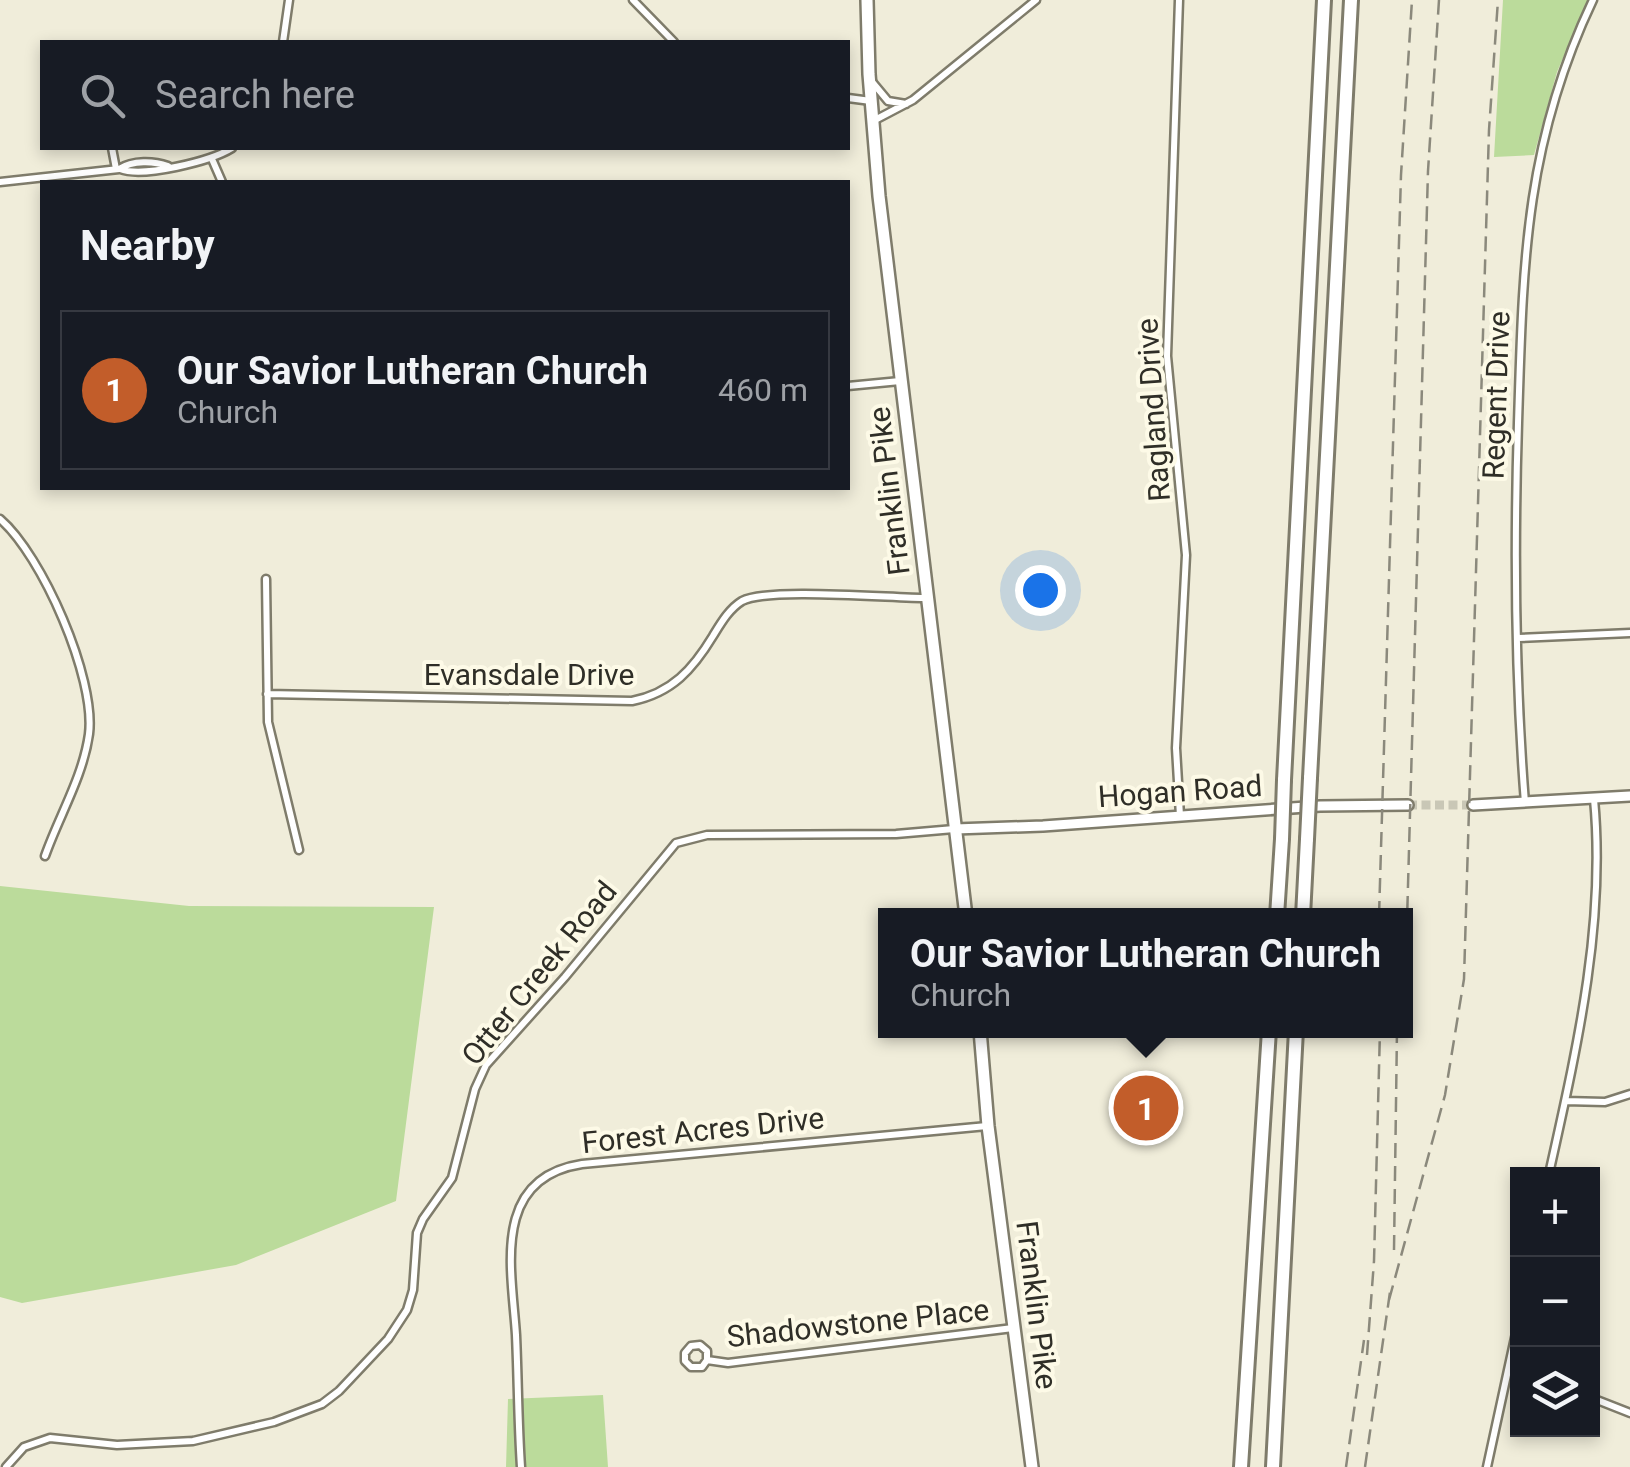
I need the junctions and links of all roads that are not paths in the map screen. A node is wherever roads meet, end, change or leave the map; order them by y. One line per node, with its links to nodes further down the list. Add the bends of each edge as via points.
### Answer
1 (289, 0): 9 (street)
2 (633, 0): 10 (street)
3 (868, 0): 11 (main road, Franklin Pike)
4 (1036, 0): 14 (street)
5 (1178, 0): 35 (street, Ragland Drive, via 1167,356 1186,555 1176,748)
6 (1324, 0): 40 (highway, bridge)
7 (1351, 0): 41 (highway, bridge)
8 (1592, 0): 28 (street, Regent Drive, via 1550,112 1529,208 1516,483)
9 (283, 40)
10 (672, 40)
11 (869, 74): 13 (main road, Franklin Pike); 14 (street, via 881,96)
12 (850, 98): 13 (street)
13 (871, 101): 15 (main road, Franklin Pike)
14 (908, 104): 15 (street)
15 (872, 121): 22 (main road, Franklin Pike)
16 (113, 150): 19 (street)
17 (228, 150): 18 (street)
18 (212, 158): 19 (street); 20 (street)
19 (118, 169): 21 (street)
20 (221, 180)
21 (0, 182)
22 (900, 381): 23 (street); 26 (main road, Franklin Pike)
23 (850, 386)
24 (0, 519): 38 (street, via 22,543 54,605 87,692 84,755)
25 (266, 579): 29 (street)
26 (927, 598): 29 (street, Evansdale Drive, via 746,599 682,678 632,700); 36 (main road, Franklin Pike)
27 (1630, 633): 28 (street)
28 (1518, 638): 32 (street, Regent Drive)
29 (267, 694): 37 (street, via 269,732)
30 (1630, 796): 31 (street)
31 (1594, 798): 32 (street); 46 (street, via 1594,921)
32 (1525, 803): 34 (street)
33 (1408, 805): 35 (street, Hogan Road)
34 (1473, 805)
35 (1180, 816): 36 (street, Hogan Road)
36 (955, 828): 39 (main road, Franklin Pike); 56 (street, Otter Creek Road, via 707,835 676,843 486,1065 455,1172 417,1233 407,1310 339,1391 274,1422 193,1442 116,1445 50,1438 24,1447)
37 (298, 850)
38 (46, 856)
39 (965, 908)
40 (1278, 908)
41 (1303, 908)
42 (981, 1038): 47 (main road, Franklin Pike)
43 (1268, 1038): 59 (highway)
44 (1296, 1038): 60 (highway)
45 (1630, 1094): 46 (street, via 1605,1102)
46 (1565, 1101): 48 (street)
47 (988, 1126): 49 (main road, Franklin Pike); 57 (street, Forest Acres Drive, via 582,1164 543,1178 516,1219 508,1249)
48 (1551, 1167)
49 (1014, 1328): 51 (street, Shadowstone Place, via 728,1363); 58 (main road, Franklin Pike)
50 (1513, 1347): 52 (street)
51 (708, 1360)
52 (1506, 1379): 53 (street); 61 (street)
53 (1510, 1380)
54 (1600, 1401): 55 (street)
55 (1630, 1413)
56 (6, 1467)
57 (522, 1467)
58 (1032, 1467)
59 (1241, 1467)
60 (1274, 1467)
61 (1487, 1467)

